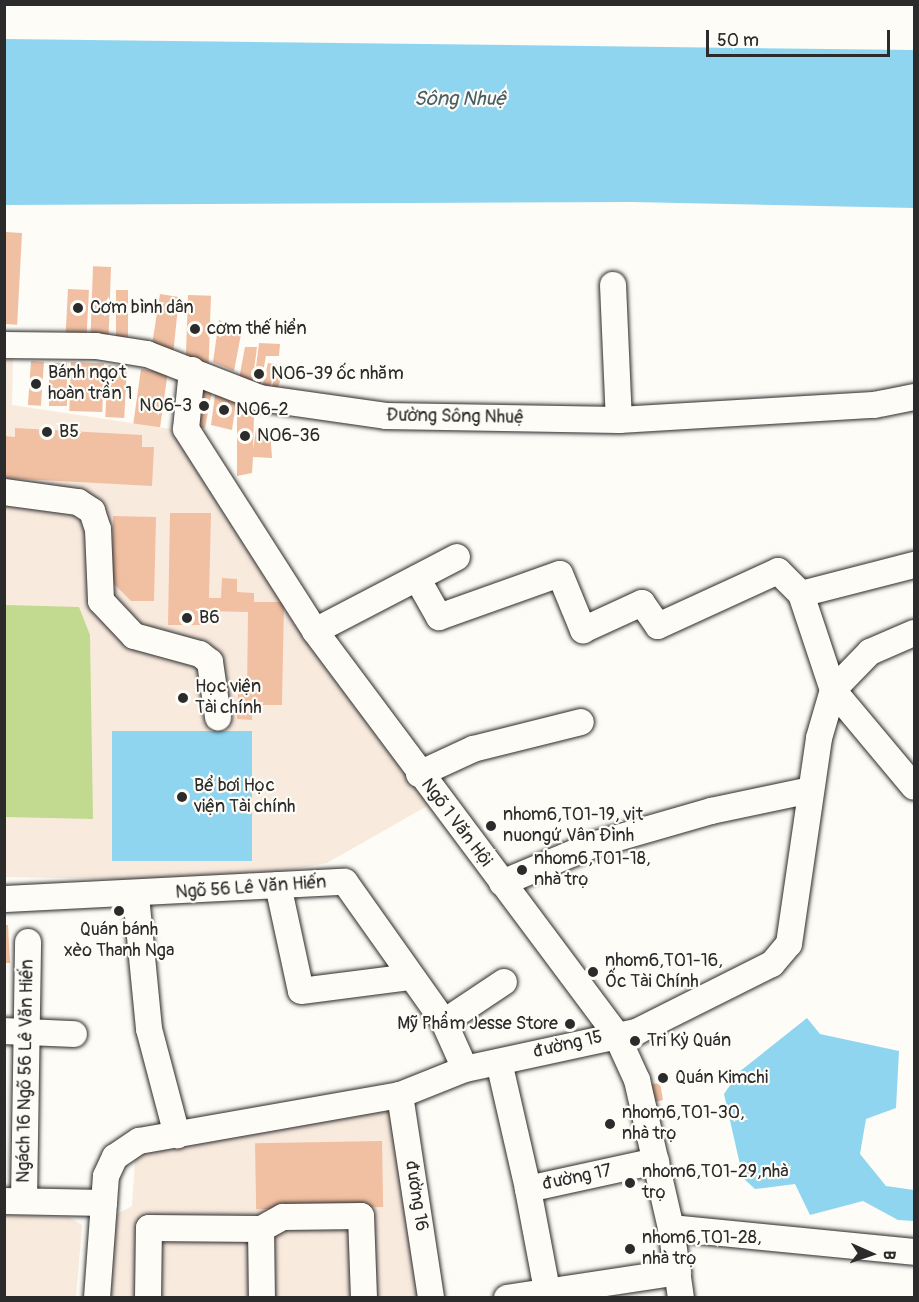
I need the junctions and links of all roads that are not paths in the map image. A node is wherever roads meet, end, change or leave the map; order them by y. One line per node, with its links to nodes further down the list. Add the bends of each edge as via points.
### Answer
1 (613, 285): 5 (street)
2 (4, 345): 3 (street, Đường Sông Nhuệ, via 96,346 147,354)
3 (192, 370): 5 (street, Đường Sông Nhuệ, via 260,398 303,408 386,416); 11 (street, Ngõ 1 Văn Hội, via 186,429)
4 (915, 397): 5 (street, Đường Sông Nhuệ, via 874,405)
5 (619, 420)
6 (4, 492): 14 (street, via 78,502 92,511 98,529 101,601 134,636 200,654 210,662)
7 (457, 557): 9 (street)
8 (915, 566): 10 (street)
9 (417, 578): 10 (street, via 439,617 560,574 583,630 642,603 658,626 778,571); 11 (street)
10 (801, 594): 13 (street)
11 (315, 632): 16 (street, Ngõ 1 Văn Hội)
12 (915, 633): 13 (street, via 870,652)
13 (833, 690): 17 (street); 18 (street, đường 15)
14 (218, 717)
15 (581, 722): 16 (street, via 473,748)
16 (419, 774): 19 (street, Ngõ 1 Văn Hội)
17 (915, 787)
18 (811, 790): 19 (street, via 711,811 604,842 522,870); 29 (street, đường 15, via 789,944 772,964 636,1032)
19 (502, 883): 29 (street, Ngõ 1 Văn Hội)
20 (278, 885): 21 (street, Ngõ 56 Lê Văn Hiến); 24 (street, Ngõ 56 Lê Văn Hiến, via 345,882); 24 (street, via 301,991)
21 (136, 896): 22 (street, Ngõ 56 Lê Văn Hiến); 33 (street, via 149,1029)
22 (4, 899)
23 (28, 942): 27 (street, Ngách 16 Ngõ 56 Lê Văn Hiến)
24 (411, 977): 26 (street, Ngõ 56 Lê Văn Hiến)
25 (504, 982): 26 (street)
26 (444, 1022): 31 (street, Ngõ 56 Lê Văn Hiến)
27 (15, 1032): 28 (street); 36 (street, Ngách 16 Ngõ 56 Lê Văn Hiến)
28 (74, 1034)
29 (616, 1034): 30 (street, đường 15); 34 (street, Ngõ 1 Văn Hội, via 637,1080)
30 (499, 1062): 31 (street, đường 15); 35 (street)
31 (465, 1069): 32 (street, đường 15)
32 (400, 1095): 33 (street, đường 15); 47 (street, đường 16)
33 (177, 1135): 37 (street, đường 15, via 139,1142 116,1157 106,1176)
34 (656, 1161): 35 (street, đường 17); 38 (street, Ngõ 1 Văn Hội)
35 (528, 1189): 42 (street, đường 17)
36 (14, 1201): 37 (street)
37 (104, 1203): 43 (street, đường 15)
38 (671, 1228): 40 (street); 41 (street, Ngõ 1 Văn Hội)
39 (261, 1229): 44 (street, via 149,1228); 45 (street); 46 (street, via 283,1217 361,1216)
40 (915, 1252)
41 (678, 1272): 42 (street); 49 (street, Ngõ 1 Văn Hội)
42 (548, 1290): 48 (street)
43 (97, 1298)
44 (148, 1298)
45 (262, 1298)
46 (364, 1298)
47 (431, 1298)
48 (507, 1298)
49 (681, 1298)

